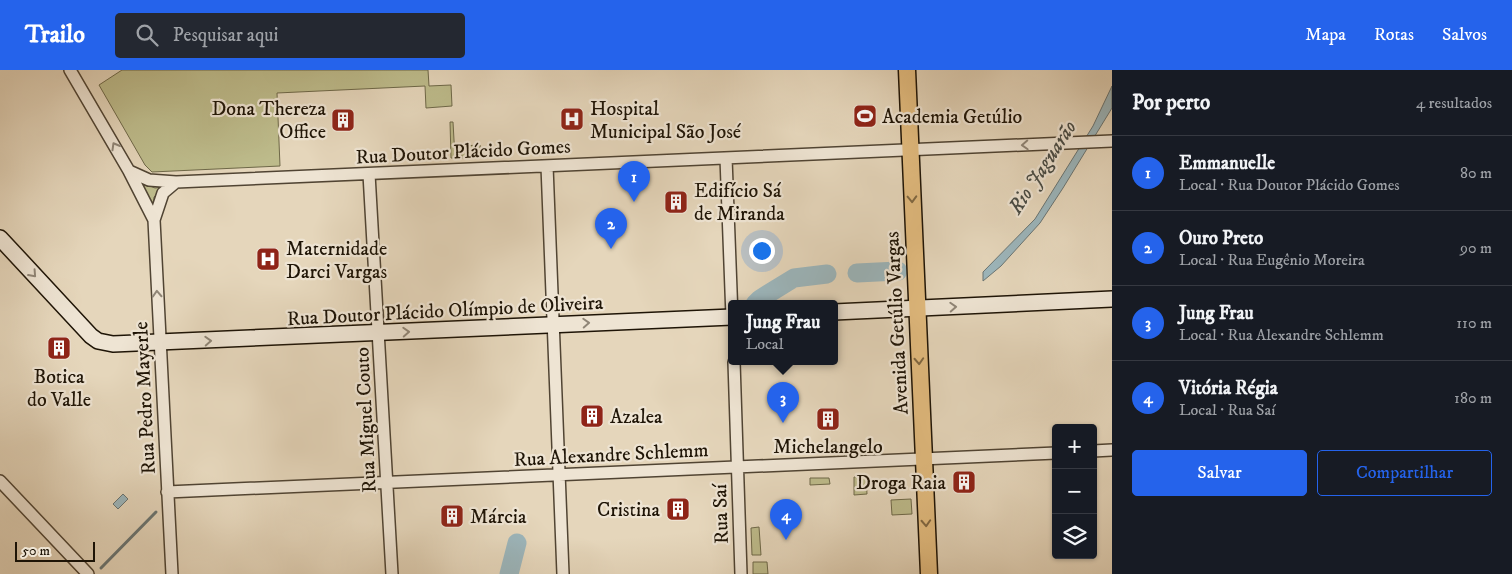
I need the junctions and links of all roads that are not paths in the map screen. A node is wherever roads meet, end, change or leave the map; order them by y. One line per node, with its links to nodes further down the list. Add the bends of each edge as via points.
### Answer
1 (70, 70): 7 (street, one-way to 1)
2 (907, 70): 4 (main road, Avenida Getúlio Vargas)
3 (1112, 141): 4 (street, Rua Doutor Plácido Gomes, one-way to 4)
4 (910, 150): 5 (street, Rua Doutor Plácido Gomes); 14 (main road, Avenida Getúlio Vargas, one-way to 14)
5 (726, 158): 6 (street, Rua Doutor Plácido Gomes); 12 (street)
6 (547, 166): 8 (street, Rua Doutor Plácido Gomes); 17 (street)
7 (129, 171): 9 (street, Rua Doutor Plácido Gomes, via 149,180); 10 (street)
8 (369, 174): 9 (street, Rua Doutor Plácido Gomes); 18 (street, Rua Miguel Couto)
9 (176, 182): 10 (street, via 163,193)
10 (154, 220): 19 (street, Rua Pedro Mayerle, one-way to 10)
11 (0, 238): 19 (main road, Rua Doutor Plácido Olímpio de Oliveira, one-way to 19, via 98,341)
12 (731, 300)
13 (1112, 300): 14 (main road, one-way to 13)
14 (917, 308): 15 (main road); 24 (main road, Avenida Getúlio Vargas, one-way to 24)
15 (838, 312)
16 (728, 317): 17 (main road, Rua Doutor Plácido Olímpio de Oliveira, one-way to 16)
17 (553, 325): 18 (main road, Rua Doutor Plácido Olímpio de Oliveira, one-way to 17); 26 (street)
18 (378, 333): 19 (main road, Rua Doutor Plácido Olímpio de Oliveira, one-way to 18); 28 (street, Rua Miguel Couto)
19 (160, 343): 29 (street, Rua Pedro Mayerle)
20 (734, 365): 25 (street, Rua Saí)
21 (1112, 450): 22 (street)
22 (1097, 451)
23 (1052, 453): 24 (street, Rua Alexandre Schlemm)
24 (924, 459): 25 (street, Rua Alexandre Schlemm); 35 (main road, Avenida Getúlio Vargas, one-way to 35)
25 (738, 467): 26 (street, Rua Alexandre Schlemm); 34 (street, Rua Saí)
26 (559, 475): 28 (street, Rua Alexandre Schlemm); 33 (street)
27 (0, 481): 30 (street)
28 (387, 482): 29 (street, Rua Alexandre Schlemm); 32 (street, Rua Miguel Couto)
29 (168, 492): 31 (street, Rua Pedro Mayerle)
30 (88, 574)
31 (172, 574)
32 (392, 574)
33 (564, 574)
34 (742, 574)
35 (929, 574)

